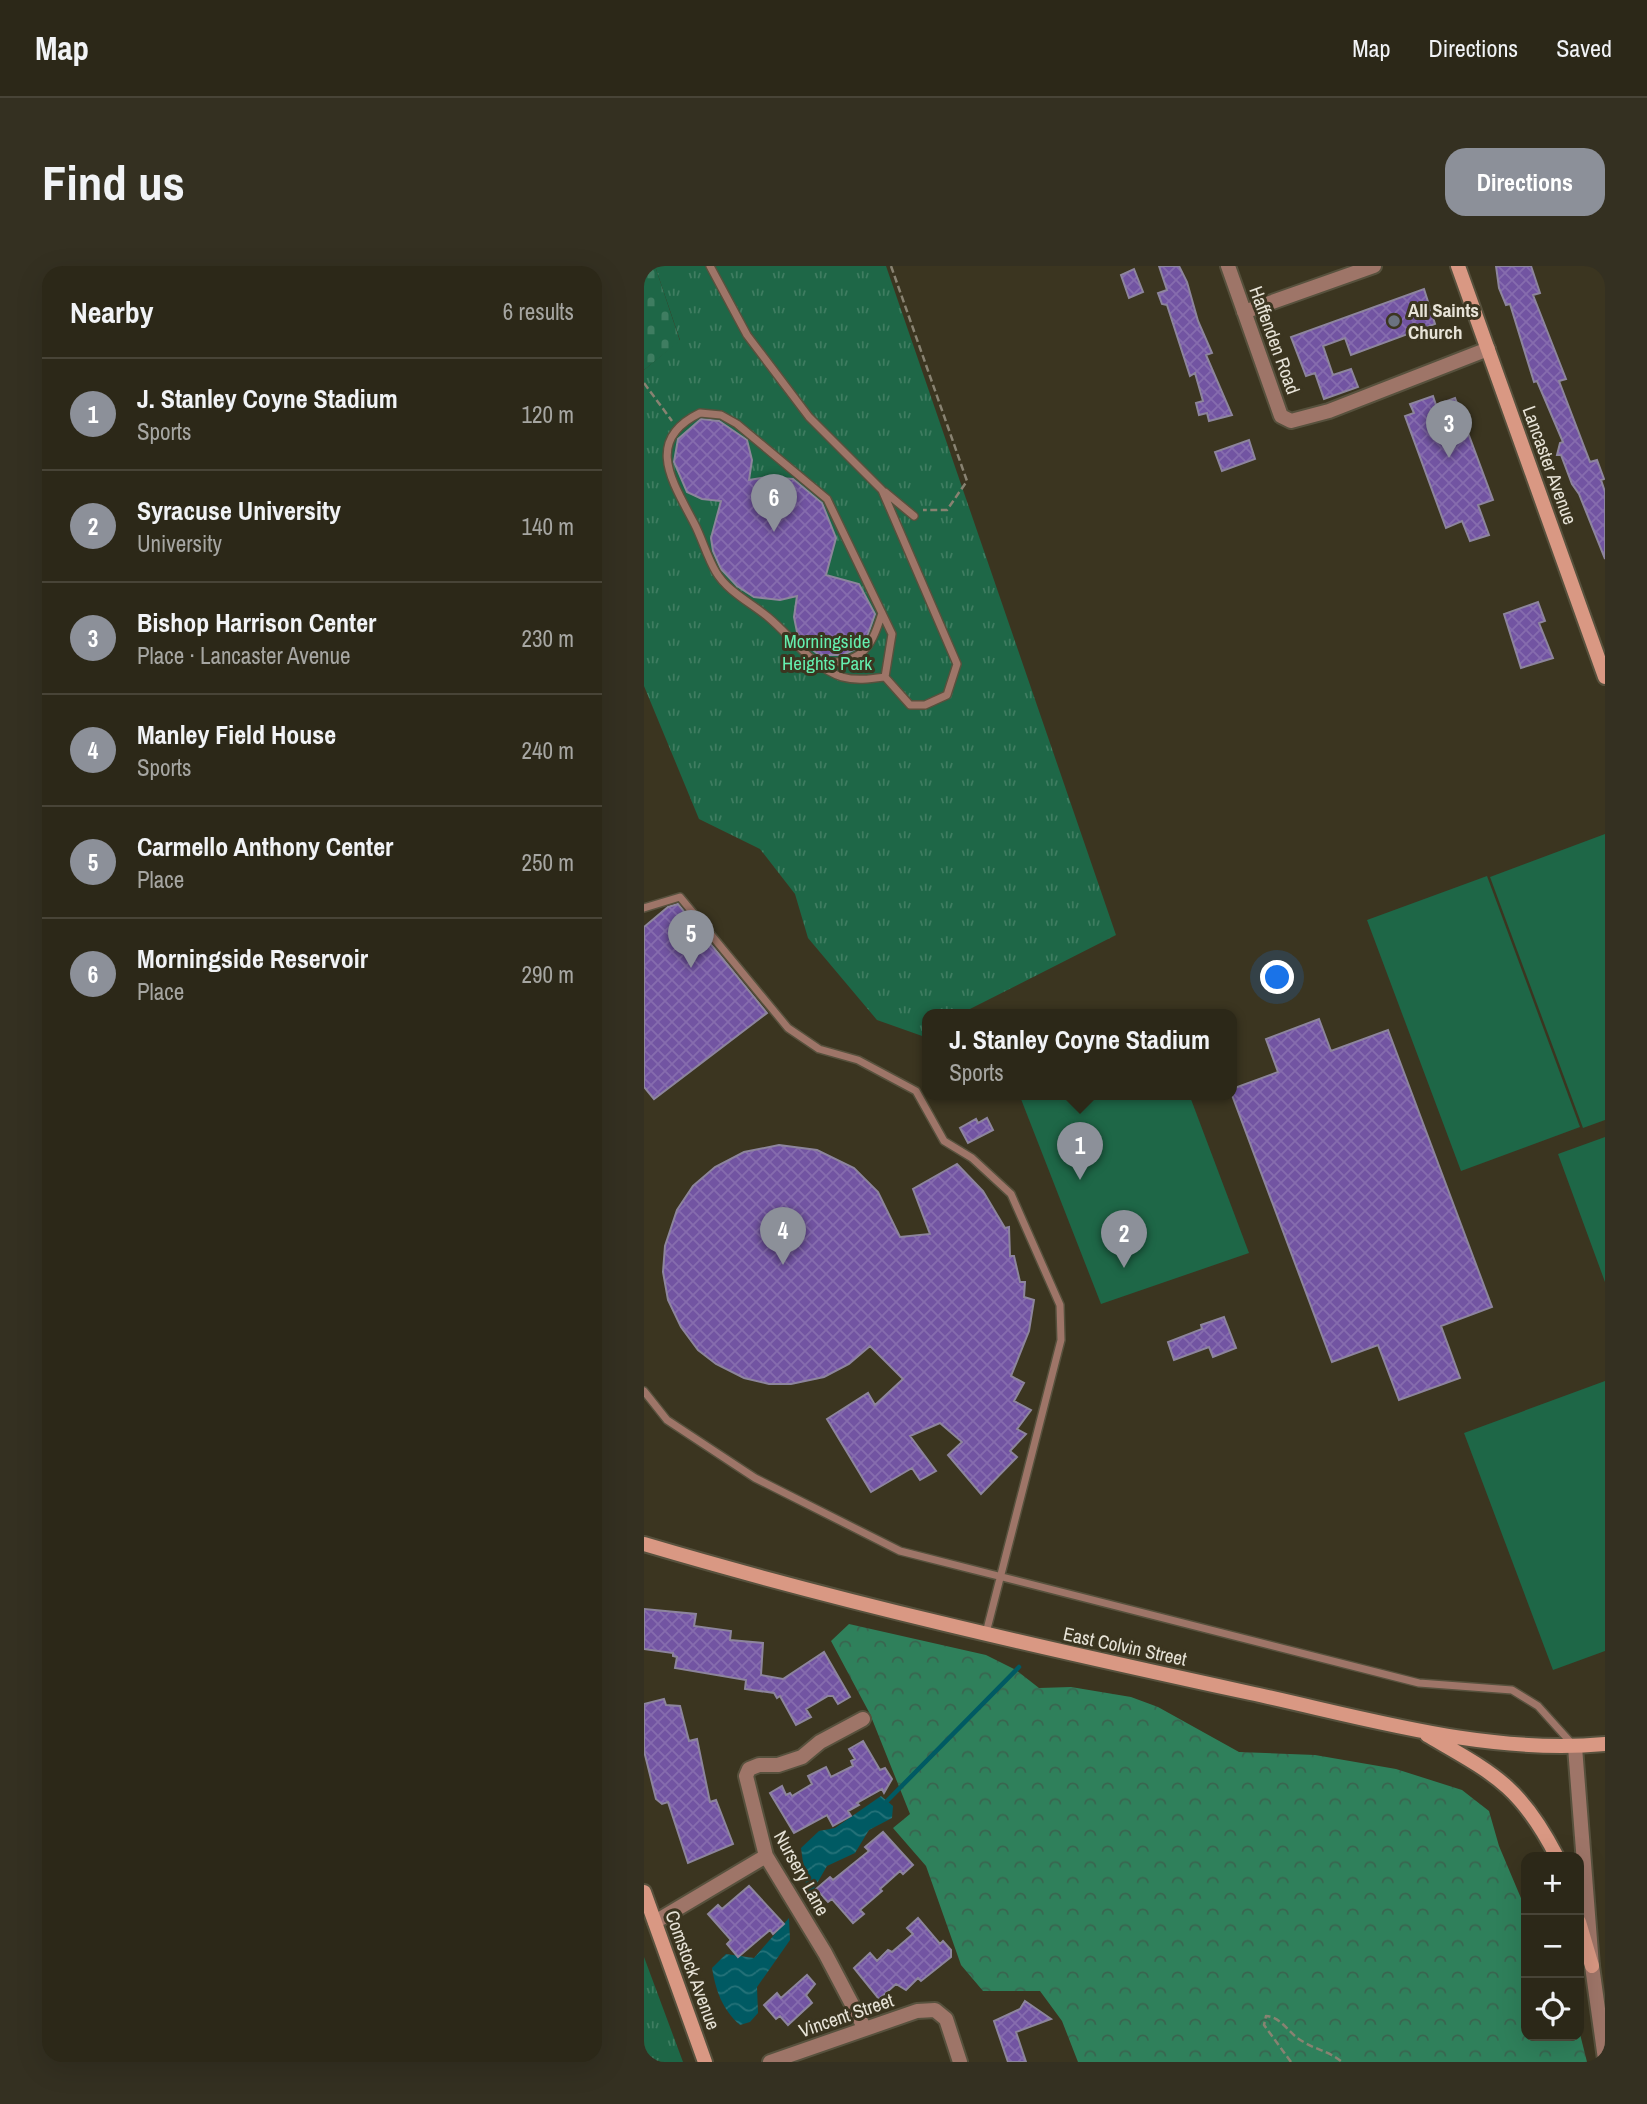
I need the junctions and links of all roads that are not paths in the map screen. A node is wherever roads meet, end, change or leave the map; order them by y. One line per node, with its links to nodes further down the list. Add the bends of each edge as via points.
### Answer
1 (710, 266): 7 (lane, via 747,335 809,417)
2 (1228, 266): 5 (street, Haffenden Road)
3 (1374, 266): 5 (street)
4 (1458, 266): 6 (street, Lancaster Avenue)
5 (1244, 312): 6 (street, Haffenden Road, via 1282,416 1291,421 1329,411)
6 (1488, 349): 12 (street, Lancaster Avenue)
7 (882, 489): 8 (lane); 11 (lane, via 957,664 947,695 925,705 909,705)
8 (914, 516)
9 (882, 613): 10 (lane, via 865,652 841,663); 10 (lane, via 827,499 721,415 700,413 676,427 667,442 666,467 716,572); 11 (lane, via 892,634)
10 (818, 664): 11 (lane, via 842,677)
11 (885, 677)
12 (1605, 677)
13 (644, 908): 18 (lane, via 680,897 788,1028 819,1049 859,1060 916,1091 944,1141 972,1158 1011,1194 1060,1305 1061,1340)
14 (644, 1391): 18 (lane, via 667,1420 755,1478 900,1551)
15 (644, 1544): 17 (street, East Colvin Street)
16 (644, 1553): 17 (street)
17 (676, 1554): 19 (street, East Colvin Street)
18 (1000, 1577): 19 (lane); 23 (lane, via 1419,1683 1512,1690 1538,1706)
19 (986, 1633): 21 (street, East Colvin Street)
20 (863, 1719): 25 (street, Nursery Lane, via 802,1757 748,1769)
21 (1416, 1729): 23 (street, East Colvin Street, via 1494,1743); 24 (street, via 1490,1772 1520,1797)
22 (1605, 1744): 23 (street, East Colvin Street)
23 (1575, 1747): 29 (street)
24 (1554, 1852)
25 (766, 1856): 27 (street); 32 (street, Nursery Lane)
26 (644, 1892): 27 (street, Comstock Avenue)
27 (655, 1922): 34 (street, Comstock Avenue)
28 (1584, 1939): 29 (street)
29 (1592, 1966): 30 (street)
30 (1596, 2002): 31 (street); 33 (street)
31 (1605, 2021)
32 (865, 2029): 35 (street, Vincent Street); 36 (street, Vincent Street, via 916,2011 935,2010 946,2019)
33 (1605, 2059)
34 (705, 2062)
35 (770, 2062)
36 (960, 2062)

